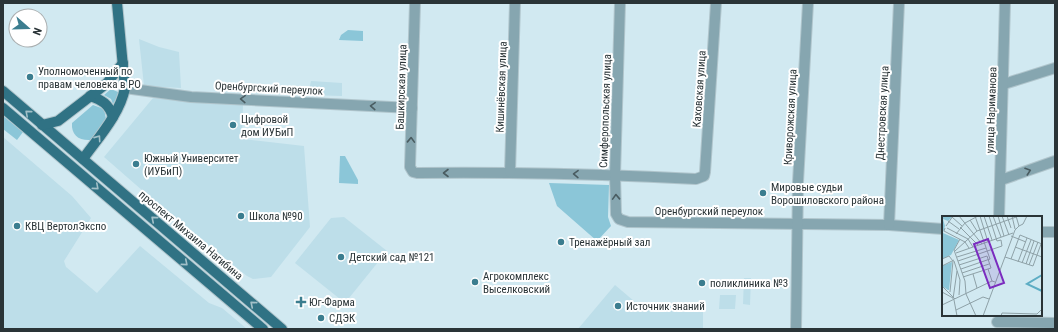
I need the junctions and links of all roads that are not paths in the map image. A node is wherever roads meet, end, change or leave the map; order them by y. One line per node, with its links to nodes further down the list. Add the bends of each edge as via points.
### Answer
1 (117, 3): 9 (main road)
2 (415, 3): 17 (street, Башкирская улица)
3 (515, 3): 26 (street, Кишинёвская улица)
4 (620, 3): 27 (street, Симферопольская улица)
5 (716, 3): 27 (street, Каховская улица, via 704,176 696,179)
6 (808, 3): 31 (street, Криворожская улица, via 798,182)
7 (899, 3): 32 (street, Днестровская улица)
8 (1005, 3): 12 (street, улица Нариманова)
9 (123, 63): 11 (main road); 13 (main road)
10 (1055, 68): 12 (street)
11 (107, 83): 13 (main road, via 117,83); 15 (main road)
12 (1004, 84): 28 (street, улица Нариманова)
13 (125, 88): 17 (street, Оренбургский переулок, one-way to 13, via 191,97); 18 (main road)
14 (3, 91): 20 (main road, проспект Михаила Нагибина, one-way to 14)
15 (90, 96): 18 (main road, via 105,102); 19 (main road)
16 (3, 108): 22 (main road)
17 (412, 108): 26 (street, Башкирская улица, one-way to 17, via 413,172 410,167)
18 (113, 117): 23 (main road, one-way to 18)
19 (58, 121): 20 (main road); 21 (main road)
20 (42, 125): 21 (main road, проспект Михаила Нагибина)
21 (53, 134): 22 (main road); 23 (main road, проспект Михаила Нагибина)
22 (50, 148): 25 (main road)
23 (83, 160): 25 (main road); 39 (main road, проспект Михаила Нагибина, one-way to 23)
24 (1055, 161): 28 (street, one-way to 24)
25 (67, 162): 38 (main road, one-way to 38)
26 (510, 172): 27 (street, one-way to 26)
27 (615, 175): 30 (street, Симферопольская улица, one-way to 27, via 616,214)
28 (1001, 180): 29 (street, улица Нариманова)
29 (999, 216)
30 (619, 219): 31 (street, Оренбургский переулок, via 628,222)
31 (799, 223): 32 (street, Оренбургский переулок); 40 (street, Криворожская улица)
32 (889, 225): 33 (street, Оренбургский переулок)
33 (942, 229)
34 (1042, 232): 35 (street)
35 (1055, 232)
36 (997, 322): 37 (street)
37 (1055, 323)
38 (263, 329)
39 (282, 329)
40 (796, 329)

